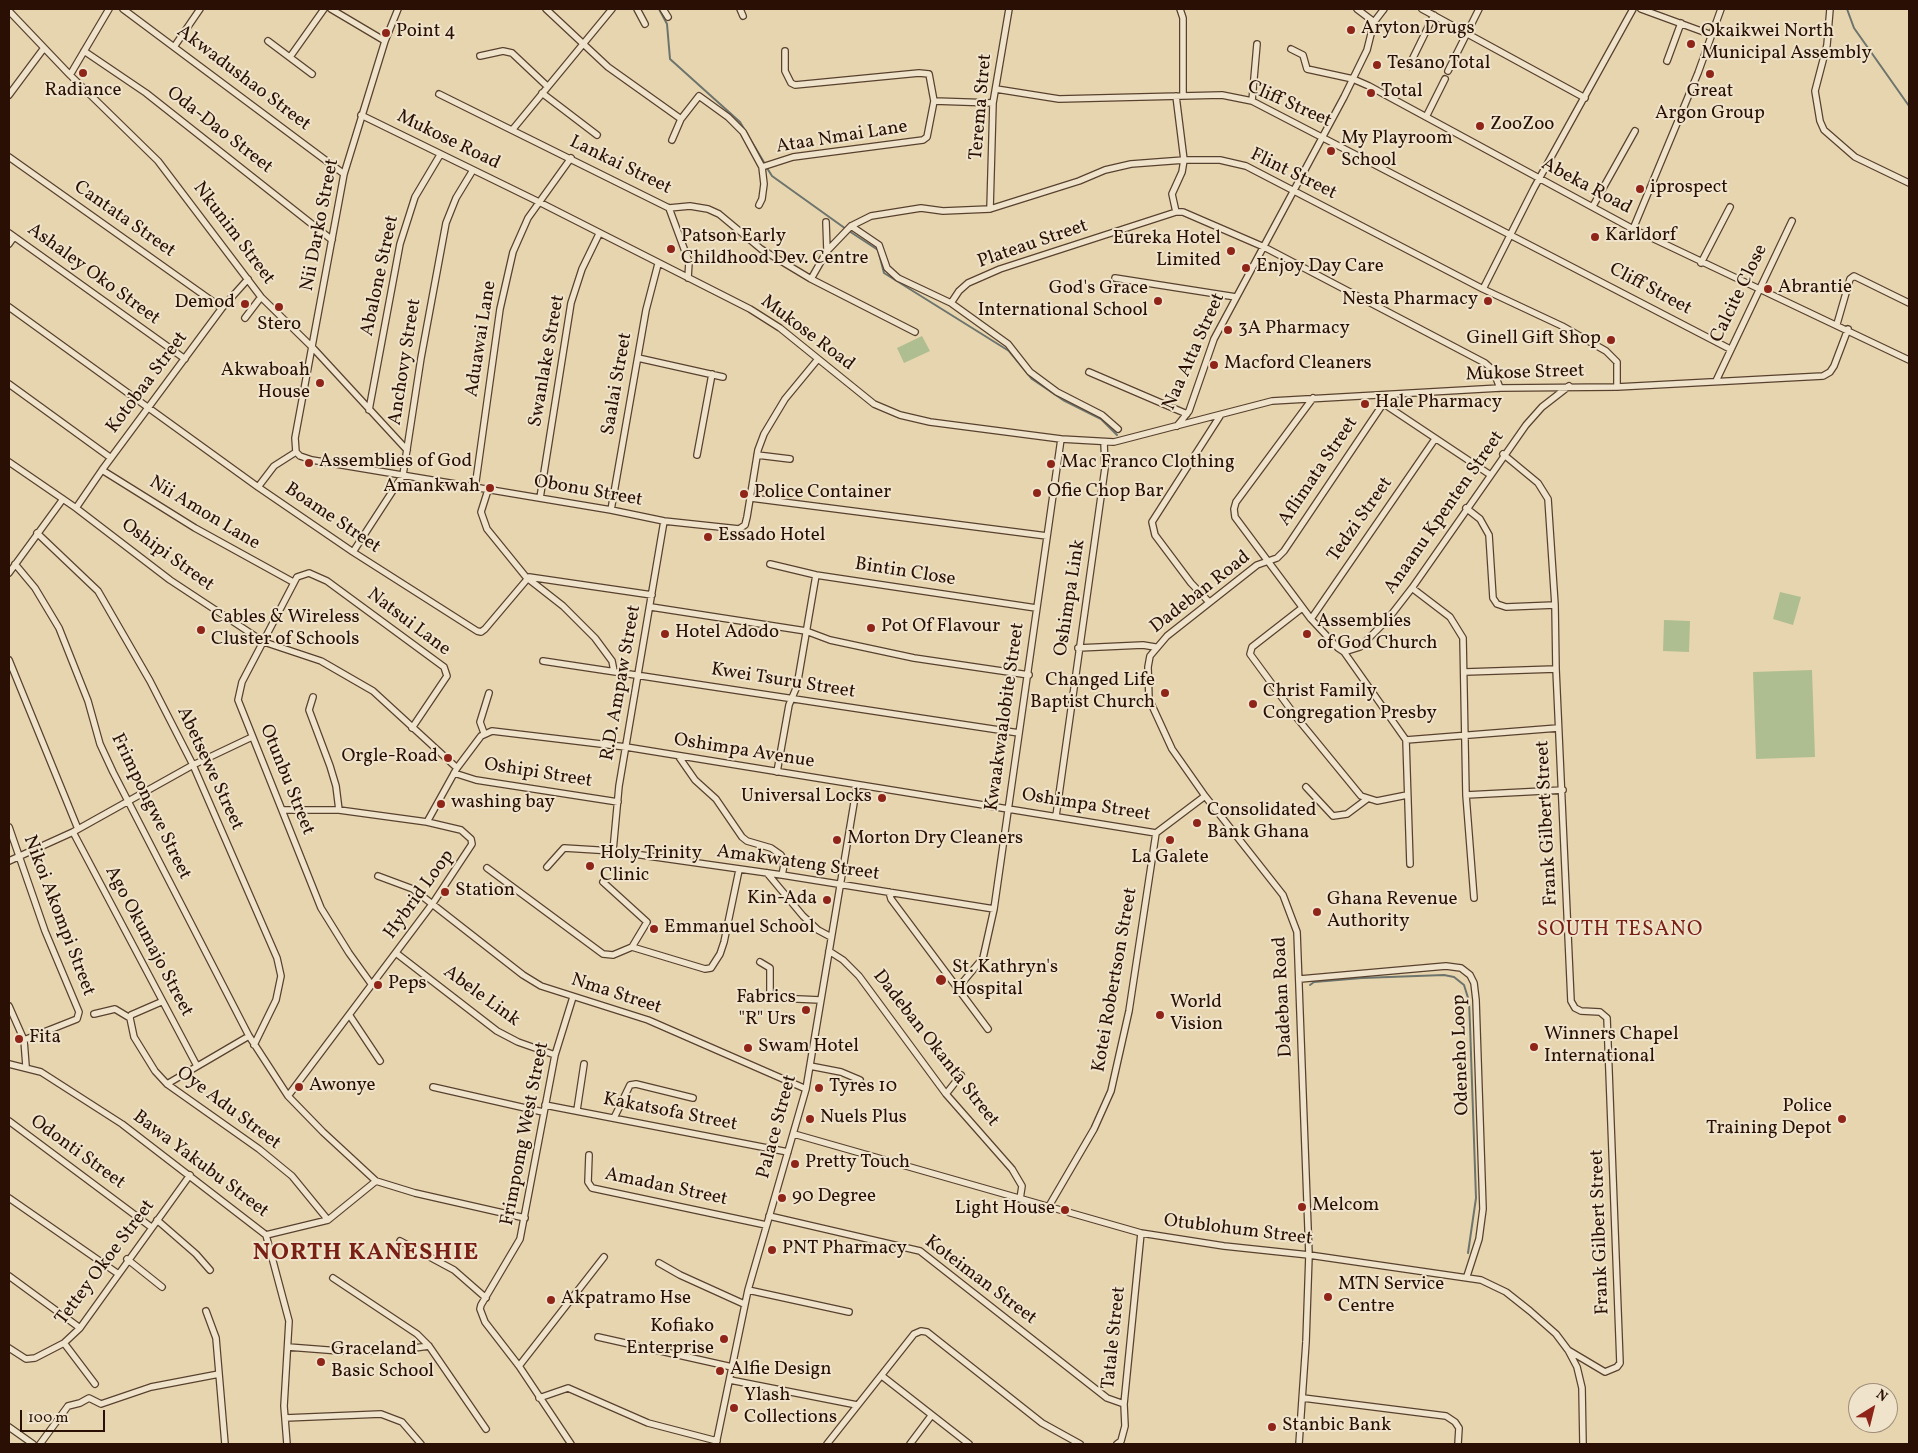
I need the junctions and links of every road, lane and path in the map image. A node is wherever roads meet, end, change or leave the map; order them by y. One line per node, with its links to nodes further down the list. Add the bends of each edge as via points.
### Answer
1 (109, 9): 40 (street)
2 (123, 9): 37 (street, Akwadushao Street)
3 (200, 9): 37 (street)
4 (324, 9): 43 (street)
5 (331, 9): 34 (street)
6 (398, 9): 34 (street, Nii Darko Street)
7 (546, 9): 35 (street)
8 (601, 9): 24 (street)
9 (612, 9): 24 (street)
10 (636, 9): 30 (street)
11 (663, 9): 27 (street)
12 (740, 9): 26 (street)
13 (1008, 9): 52 (street, Terema Stret)
14 (1180, 9): 56 (street, via 1183,18)
15 (1358, 9): 28 (street)
16 (1384, 9): 28 (street)
17 (1422, 9): 25 (street)
18 (1479, 9): 31 (street)
19 (1633, 9): 58 (street)
20 (1641, 9): 29 (street)
21 (1721, 9): 32 (street)
22 (1830, 9): 78 (street, via 1827,45 1815,91 1824,130 1854,157)
23 (9, 11): 38 (street, Nkunim Street)
24 (607, 14): 35 (street)
25 (1434, 15): 31 (street); 45 (street)
26 (743, 16)
27 (668, 17)
28 (1374, 22): 50 (street, via 1367,50)
29 (1681, 23): 32 (street); 44 (street)
30 (645, 24)
31 (1467, 33): 46 (street); 58 (street)
32 (1712, 35): 90 (street)
33 (268, 41): 43 (street)
34 (385, 41): 62 (street, Nii Darko Street)
35 (583, 42): 51 (street); 64 (street, via 636,88)
36 (1256, 44): 60 (street)
37 (174, 47): 76 (street, Akwadushao Street)
38 (44, 48): 48 (street, Nkunim Street); 55 (street)
39 (1291, 49): 50 (street, Abeka Road, via 1303,55 1307,69)
40 (84, 51): 48 (street); 94 (street, Oda-Dao Street, via 146,93)
41 (785, 51): 59 (street, Ataa Nmai Lane, via 785,71 795,85 929,74)
42 (480, 56): 51 (street, via 503,51 512,53)
43 (290, 57): 47 (street)
44 (1667, 61)
45 (1409, 66)
46 (1448, 70)
47 (312, 74)
48 (70, 75): 103 (street, Nkunim Street, via 158,161)
49 (1445, 78): 63 (street)
50 (1353, 79): 63 (street, Abeka Road); 68 (street, Naa Atta Street)
51 (547, 86): 53 (street)
52 (996, 90): 57 (street, Cliff Street, via 1059,99); 61 (street, Terema Stret)
53 (542, 93): 65 (street); 67 (street)
54 (439, 94): 65 (street, Lankai Street)
55 (9, 95)
56 (1183, 95): 57 (street, Cliff Street); 60 (street, Cliff Street, via 1222,95)
57 (1176, 96): 73 (street)
58 (1585, 98): 77 (street)
59 (934, 101): 61 (street); 74 (street, Ataa Nmai Lane, via 930,132 923,140 793,157)
60 (1252, 101): 68 (street, Cliff Street)
61 (993, 103): 85 (street, Terema Stret)
62 (361, 115): 70 (street, Mukose Road); 76 (street, Nii Darko Street)
63 (1426, 117): 77 (street, Abeka Road)
64 (681, 119): 69 (street); 74 (street, via 696,97 703,98 743,132)
65 (514, 129): 72 (street, Lankai Street)
66 (1636, 131): 82 (street)
67 (597, 135)
68 (1324, 136): 79 (street, Naa Atta Street); 92 (street, Cliff Street)
69 (672, 140)
70 (440, 155): 75 (street, Mukose Road); 134 (street, Abalone Street, via 415,197 400,244)
71 (9, 157): 111 (street, Cantata Street)
72 (571, 158): 80 (street, Aduawai Lane); 84 (street, Lankai Street)
73 (1184, 160): 79 (street, Flint Street, via 1220,160 1246,166); 85 (street, Flint Street, via 1131,164 1105,170); 86 (street, via 1172,194)
74 (763, 166): 81 (street, via 764,184)
75 (473, 170): 80 (street, Mukose Road); 142 (street, Anchovy Street, via 446,223 420,358)
76 (344, 174): 94 (street, Nii Darko Street)
77 (1539, 179): 82 (street, Abeka Road); 92 (street)
78 (1909, 183)
79 (1295, 191): 96 (street, Naa Atta Street); 104 (street, Flint Street)
80 (539, 202): 91 (street, Mukose Road); 154 (street, Aduawai Lane, via 513,252 500,309)
81 (759, 205)
82 (1592, 206): 90 (street, Abeka Road)
83 (1730, 207): 98 (street)
84 (669, 208): 100 (street, via 689,262); 101 (street, Lankai Street, via 690,206 719,214 760,249)
85 (990, 209): 89 (street, Flint Street, via 943,211 921,208 870,216)
86 (1176, 212): 96 (street, via 1202,218); 108 (street, Plateau Street, via 1000,269 968,283)
87 (1792, 221): 105 (street, Calcite Close)
88 (826, 222): 97 (street)
89 (852, 226): 97 (street, Flint Street); 108 (street, via 879,245 887,268 898,278)
90 (1633, 229): 98 (street, Abeka Road)
91 (600, 234): 99 (street, Mukose Road); 156 (street, Swanlake Street, via 582,269 571,303)
92 (1510, 234): 104 (street); 117 (street, Cliff Street)
93 (11, 235): 95 (street); 119 (street, Ashaley Oko Street)
94 (332, 240): 116 (street, Nii Darko Street)
95 (9, 244)
96 (1264, 247): 107 (street, Naa Atta Street); 129 (street, via 1484,363 1493,370)
97 (827, 251): 101 (street, Flint Street)
98 (1702, 263): 105 (street, Abeka Road)
99 (658, 264): 100 (street, Mukose Road); 118 (street, Saalai Street)
100 (688, 278): 120 (street, Mukose Road, via 759,314)
101 (811, 278): 115 (street, Lankai Street)
102 (1115, 278): 107 (street)
103 (248, 279): 106 (street, Nkunim Street); 111 (street, Kotobaa Street)
104 (1483, 289): 128 (street, Flint Street, via 1562,326 1606,351 1617,362)
105 (1761, 291): 113 (street, Abeka Road); 117 (street, Calcite Close)
106 (261, 297): 112 (street); 116 (street, Nkunim Street)
107 (1236, 297): 135 (street, Naa Atta Street, via 1214,339)
108 (950, 303): 138 (street, via 1004,341 1030,372 1065,396 1102,415)
109 (1909, 303): 113 (street, via 1854,276 1850,279)
110 (9, 307): 133 (street, Boame Street)
111 (222, 308): 119 (street, Kotobaa Street)
112 (245, 318)
113 (1837, 324): 114 (street, Abeka Road)
114 (1848, 329): 121 (street, Abeka Road); 125 (street, Mukose Street, via 1834,366 1823,376)
115 (915, 332)
116 (313, 348): 134 (street, Nkunim Street); 143 (street, Nii Darko Street, via 295,438)
117 (1730, 349): 125 (street, Calcite Close)
118 (638, 358): 123 (street); 161 (street, Saalai Street)
119 (185, 359): 133 (street, Kotobaa Street)
120 (818, 359): 139 (street, Mukose Road, via 874,404 900,415 930,422); 146 (street, Obonu Street, via 775,413)
121 (1909, 360)
122 (1089, 372): 135 (street)
123 (712, 374): 124 (street); 145 (street)
124 (723, 377)
125 (1716, 381): 128 (street, Mukose Street)
126 (9, 384): 147 (street)
127 (1569, 386): 128 (street, Mukose Street); 129 (street, Mukose Street); 144 (street, Anaanu Kpenten Street, via 1542,407)
128 (1617, 387)
129 (1500, 388): 130 (street, Mukose Street)
130 (1389, 395): 131 (street, Mukose Street); 132 (street, Aflimata Street)
131 (1314, 398): 136 (street, Mukose Street, via 1272,401); 166 (street, via 1234,509 1235,517)
132 (1384, 404): 140 (street); 166 (street, Aflimata Street, via 1284,551 1277,558)
133 (148, 407): 147 (street, Kotobaa Street); 153 (street, Boame Street)
134 (369, 410): 142 (street, Nkunim Street)
135 (1187, 414): 137 (street, Naa Atta Street)
136 (1220, 416): 137 (street, Mukose Street); 175 (street, via 1152,522 1155,535)
137 (1177, 427): 141 (street, Mukose Road, via 1122,441)
138 (1118, 429)
139 (1061, 439): 141 (street, Mukose Road); 164 (street, Kwaakwaalobite Street)
140 (1435, 439): 151 (street); 180 (street, Tedzi Street)
141 (1104, 442): 184 (street, Oshimpa Link, via 1105,468)
142 (407, 450): 152 (street, Anchovy Street)
143 (296, 452): 152 (street, Obonu Street, via 312,460); 153 (street, via 274,466)
144 (1503, 454): 151 (street, Anaanu Kpenten Street); 176 (street, Frank Gilbert Street, via 1538,483 1548,499)
145 (697, 455)
146 (757, 455): 148 (street); 157 (street, Obonu Street)
147 (111, 458): 150 (street, Kotobaa Street)
148 (790, 459)
149 (9, 462): 158 (street, Oshipi Street)
150 (102, 470): 159 (street, Kotobaa Street); 172 (street, Nii Amon Lane)
151 (1489, 474): 160 (street, Anaanu Kpenten Street)
152 (403, 475): 154 (street, Obonu Street); 165 (street, Anchovy Street)
153 (258, 487): 165 (street, Boame Street)
154 (475, 488): 155 (street, Obonu Street)
155 (488, 490): 156 (street, Obonu Street); 171 (street, via 481,512 487,529)
156 (540, 498): 161 (street, Obonu Street)
157 (751, 498): 162 (street, Obonu Street, via 746,521 739,529); 164 (street)
158 (63, 499): 159 (street, Oshipi Street); 163 (street)
159 (76, 508): 182 (street, Oshipi Street, via 170,580)
160 (1466, 508): 173 (street, Anaanu Kpenten Street); 176 (street, via 1480,519 1489,535 1493,598 1497,604 1506,607)
161 (611, 510): 162 (street, Obonu Street)
162 (664, 521): 174 (street, R.D. Ampaw Street)
163 (37, 533): 167 (street); 205 (street, Abetsewe Street, via 98,591 150,681)
164 (1047, 536): 178 (street, Kwaakwaalobite Street)
165 (354, 552): 171 (street, Boame Street, via 481,632)
166 (1268, 560): 175 (street, Dadeban Road); 179 (street)
167 (15, 564): 169 (street); 215 (street, Frimpongwe Street, via 35,588 59,628 88,701 100,744)
168 (770, 564): 170 (street, Bintin Close)
169 (9, 573)
170 (816, 575): 178 (street, Bintin Close); 181 (street)
171 (526, 577): 174 (street); 189 (street, via 563,606 594,638 612,662)
172 (293, 582): 182 (street, Otunbu Street); 196 (street, Natsui Lane, via 297,577 310,573 327,581 444,667 447,676)
173 (1412, 588): 185 (street, Anaanu Kpenten Street, via 1369,639 1355,650); 190 (street, via 1458,627 1463,638)
174 (652, 595): 177 (street, R.D. Ampaw Street)
175 (1209, 602): 183 (street, Dadeban Road)
176 (1555, 605): 188 (street, Frank Gilbert Street)
177 (651, 607): 181 (street); 191 (street, R.D. Ampaw Street)
178 (1036, 608): 192 (street, Kwaakwaalobite Street)
179 (1302, 608): 180 (street); 214 (street, via 1252,647 1250,654 1296,718 1361,796)
180 (1311, 619): 185 (street)
181 (806, 631): 192 (street, via 830,640 914,658); 195 (street)
182 (264, 642): 196 (street, Oshipi Street, via 321,661 354,678 386,702); 201 (street, Otunbu Street, via 239,691 240,708)
183 (1155, 647): 184 (street); 213 (street, Dadeban Road, via 1148,667 1150,699 1172,749)
184 (1078, 648): 220 (street, Oshimpa Link)
185 (1344, 652): 202 (street)
186 (9, 660): 223 (street, Ago Okumajo Street)
187 (543, 660): 189 (street, Kwei Tsuru Street)
188 (1556, 670): 190 (street); 197 (street, Frank Gilbert Street)
189 (614, 671): 191 (street, Kwei Tsuru Street)
190 (1464, 672): 200 (street)
191 (638, 673): 195 (street, Kwei Tsuru Street); 203 (street, R.D. Ampaw Street)
192 (1029, 675): 199 (street, Kwaakwaalobite Street)
193 (489, 693): 198 (street, via 480,722)
194 (313, 697): 219 (street, via 309,710 330,766)
195 (792, 699): 199 (street, Kwei Tsuru Street); 207 (street)
196 (412, 728): 206 (street, Oshipi Street)
197 (1558, 728): 200 (street); 210 (street, Frank Gilbert Street)
198 (484, 733): 203 (street, Oshimpa Avenue, via 498,731); 206 (street)
199 (1019, 733): 217 (street, Kwaakwaalobite Street)
200 (1466, 734): 202 (street); 212 (street)
201 (252, 736): 205 (street); 218 (street, Otunbu Street)
202 (1406, 740): 211 (street)
203 (626, 748): 204 (street, Oshimpa Avenue); 216 (street, R.D. Ampaw Street)
204 (680, 758): 207 (street, Oshimpa Avenue); 233 (street, via 695,780 716,799 742,837 781,855)
205 (193, 765): 215 (street); 259 (street, Abetsewe Street, via 279,968 276,1000)
206 (455, 770): 216 (street, Oshipi Street, via 476,780); 221 (street)
207 (777, 772): 208 (street, Oshimpa Avenue)
208 (858, 785): 217 (street, Oshimpa Avenue); 236 (street, Palace Street)
209 (1306, 786): 214 (street, via 1333,816 1347,814)
210 (1563, 790): 212 (street); 318 (street, Frank Gilbert Street, via 1571,1001 1581,1011 1600,1012 1607,1018 1620,1363 1605,1372)
211 (1407, 795): 214 (street, via 1377,801); 228 (street)
212 (1466, 795): 238 (street)
213 (1205, 796): 224 (street, Oshimpa Street); 246 (street, Dadeban Road, via 1287,902 1297,932)
214 (1367, 799)
215 (128, 802): 223 (street); 257 (street, Frimpongwe Street)
216 (618, 802): 225 (street, R.D. Ampaw Street)
217 (1009, 808): 220 (street, Oshimpa Street); 240 (street, Kwaakwaalobite Street)
218 (284, 810): 219 (street, Hybrid Loop); 247 (street, Otunbu Street, via 326,919)
219 (339, 810): 221 (street, Hybrid Loop)
220 (1056, 816): 224 (street, Oshimpa Street)
221 (427, 822): 239 (street, Hybrid Loop, via 461,830 472,844)
222 (9, 827): 226 (street, Nikoi Akompi Street)
223 (76, 830): 226 (street); 251 (street, Ago Okumajo Street)
224 (1156, 834): 287 (street, Kotei Robertson Street, via 1129,1011 1111,1092 1094,1129)
225 (612, 851): 229 (street, Amakwateng Street, via 564,848); 231 (street, Amakwateng Street)
226 (17, 856): 227 (street); 258 (street, Nikoi Akompi Street, via 79,1012 78,1019)
227 (9, 861)
228 (1410, 864)
229 (547, 867)
230 (487, 868): 242 (street, via 603,954 613,955)
231 (738, 870): 232 (street, Amakwateng Street); 242 (street, via 724,942 711,968 695,967)
232 (767, 873): 233 (street, Amakwateng Street); 241 (street, via 803,916)
233 (782, 874): 236 (street, Amakwateng Street)
234 (378, 876): 239 (street, Nma Street, via 405,884)
235 (603, 882): 242 (street, via 647,922)
236 (840, 884): 237 (street, Amakwateng Street); 241 (street, Palace Street)
237 (888, 892): 240 (street, Amakwateng Street); 248 (street)
238 (1474, 898)
239 (433, 903): 244 (street, Hybrid Loop); 249 (street, Nma Street, via 523,975 541,986)
240 (994, 909): 248 (street, Kwaakwaalobite Street, via 983,958)
241 (831, 937): 243 (street, Palace Street)
242 (632, 947)
243 (829, 951): 250 (street, Palace Street); 272 (street, Dadeban Okanta Street, via 860,976)
244 (396, 953): 247 (street, Hybrid Loop); 260 (street, Abele Link, via 497,1031)
245 (760, 962): 250 (street, via 770,968 770,996)
246 (1300, 979): 297 (street, Dadeban Road); 304 (street, Odeneho Loop, via 1446,966 1461,968 1470,975 1476,1000 1482,1209 1479,1239)
247 (372, 985): 254 (street, Hybrid Loop)
248 (957, 989): 256 (street)
249 (573, 997): 260 (street, Frimpomg West Street); 271 (street, Nma Street, via 648,1020)
250 (820, 1000): 266 (street, Palace Street)
251 (162, 1002): 255 (street); 265 (street, Ago Okumajo Street)
252 (9, 1006): 258 (street)
253 (94, 1014): 255 (street, via 115,1009)
254 (350, 1016): 261 (street); 273 (street, Hybrid Loop)
255 (130, 1018): 269 (street, Oye Adu Street, via 134,1037)
256 (988, 1029)
257 (249, 1036): 259 (street, Frimpongwe Street); 265 (street)
258 (24, 1040): 264 (street)
259 (254, 1045): 273 (street)
260 (555, 1055): 275 (street, Frimpomg West Street)
261 (380, 1061)
262 (9, 1064): 264 (street, Bawa Yakubu Street)
263 (584, 1064): 276 (street)
264 (26, 1066): 283 (street, Bawa Yakubu Street, via 49,1076 122,1124)
265 (197, 1066): 269 (street)
266 (810, 1066): 268 (street, via 841,1072); 271 (street, Palace Street)
267 (961, 1075): 272 (street)
268 (860, 1080)
269 (167, 1084): 291 (street, Oye Adu Street, via 292,1176)
270 (433, 1087): 277 (street)
271 (806, 1089): 280 (street, Palace Street)
272 (946, 1094): 286 (street, Dadeban Okanta Street, via 1012,1169 1022,1186)
273 (288, 1096): 284 (street)
274 (693, 1098): 278 (street, via 630,1085)
275 (546, 1105): 276 (street, Kakatsofa Street); 277 (street, Frimpomg West Street)
276 (577, 1110): 278 (street, Kakatsofa Street)
277 (543, 1112): 289 (street, Frimpomg West Street)
278 (614, 1118): 281 (street, Kakatsofa Street)
279 (9, 1121): 293 (street, Odonti Street)
280 (794, 1134): 281 (street, Palace Street); 286 (street, Otublohum Street)
281 (788, 1152): 288 (street, Palace Street)
282 (589, 1155): 292 (street, Amadan Street, via 589,1184 594,1188)
283 (190, 1175): 290 (street, Tettey Okoe Street); 295 (street, Bawa Yakubu Street)
284 (376, 1181): 289 (street); 291 (street)
285 (9, 1198): 302 (street)
286 (1020, 1199): 287 (street, Otublohum Street)
287 (1049, 1206): 294 (street, Otublohum Street)
288 (768, 1216): 292 (street, Palace Street); 327 (street, Koteiman Street, via 920,1251 1108,1398)
289 (525, 1218): 308 (street, Frimpomg West Street, via 520,1240)
290 (157, 1220): 293 (street, Tettey Okoe Street); 301 (street)
291 (328, 1220): 295 (street)
292 (766, 1224): 307 (street, Palace Street)
293 (151, 1227): 299 (street, Tettey Okoe Street)
294 (1141, 1233): 297 (street, Otublohum Street); 327 (street, Tatale Street)
295 (266, 1235): 316 (street, Bawa Yakubu Street, via 287,1309)
296 (400, 1241): 308 (street, via 454,1270)
297 (1309, 1255): 304 (street, Otublohum Street); 326 (street, Dadeban Road)
298 (604, 1257): 319 (street)
299 (127, 1259): 302 (street, Tettey Okoe Street); 306 (street)
300 (659, 1263): 309 (street)
301 (210, 1270)
302 (117, 1273): 312 (street, Tettey Okoe Street)
303 (9, 1276): 312 (street)
304 (1467, 1276): 318 (street, Otublohum Street, via 1506,1292 1544,1323)
305 (333, 1278): 315 (street, via 413,1331)
306 (162, 1287)
307 (748, 1290): 309 (street, Palace Street); 311 (street)
308 (486, 1298): 319 (street, via 480,1309 485,1322)
309 (744, 1304): 320 (street, Palace Street)
310 (206, 1311): 321 (street, via 216,1338)
311 (849, 1312)
312 (80, 1328): 314 (street, Tettey Okoe Street)
313 (598, 1337): 320 (street)
314 (64, 1343): 317 (street, Tettey Okoe Street, via 35,1358 26,1359); 324 (street)
315 (429, 1346): 316 (street, via 393,1351); 332 (street)
316 (288, 1347): 330 (street, Bawa Yakubu Street)
317 (9, 1348)
318 (1568, 1350): 347 (street, Otublohum Street, via 1577,1367 1582,1388)
319 (519, 1366): 325 (street)
320 (732, 1367): 323 (street, Palace Street)
321 (219, 1374): 336 (street, via 151,1387 101,1404 89,1398 68,1406); 337 (street)
322 (882, 1376): 328 (street); 329 (street); 334 (street, via 914,1334 927,1332 1042,1423)
323 (730, 1380): 328 (street); 333 (street, Palace Street)
324 (94, 1384)
325 (539, 1398): 333 (street, via 568,1388 648,1423); 340 (street)
326 (1303, 1398): 345 (street, Dadeban Road); 346 (street, via 1446,1416 1456,1422)
327 (1124, 1404): 344 (street, Tatale Street, via 1124,1426 1121,1441)
328 (857, 1405): 341 (street)
329 (931, 1416): 342 (street); 343 (street)
330 (285, 1418): 338 (street, Bawa Yakubu Street); 339 (street, via 382,1414 402,1422)
331 (9, 1427): 335 (street)
332 (486, 1429)
333 (716, 1442)
334 (1075, 1443)
335 (33, 1444)
336 (40, 1444)
337 (225, 1444)
338 (287, 1444)
339 (421, 1444)
340 (571, 1444)
341 (827, 1444)
342 (910, 1444)
343 (968, 1444)
344 (1117, 1444)
345 (1299, 1444)
346 (1458, 1444)
347 (1582, 1444)

